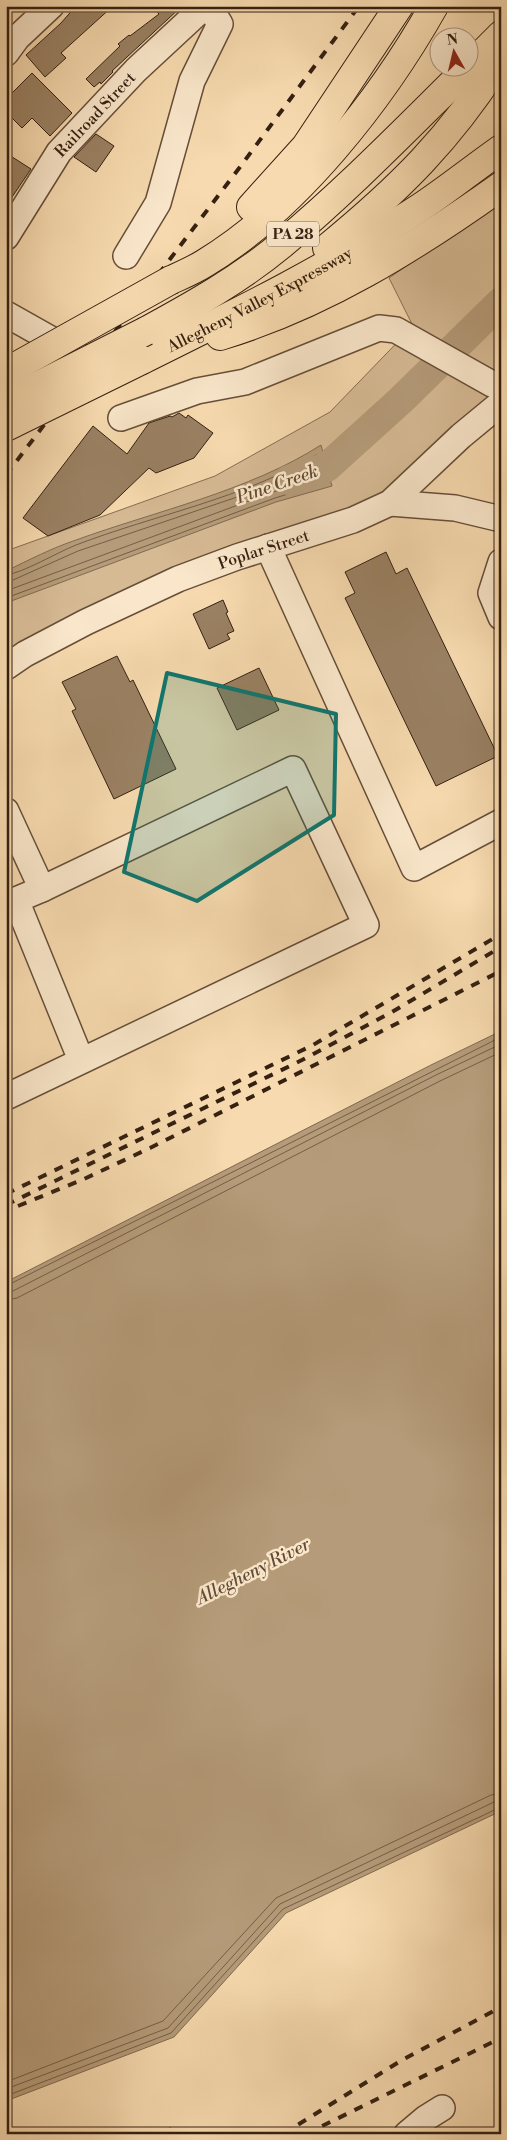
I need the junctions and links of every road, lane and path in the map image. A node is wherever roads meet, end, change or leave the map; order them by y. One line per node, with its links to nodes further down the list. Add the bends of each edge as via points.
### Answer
1 (52, 6): 7 (street, via 17,38)
2 (205, 6): 13 (street, Railroad Street, via 136,70 59,152)
3 (209, 6): 14 (street, via 220,24 192,82 158,203)
4 (399, 6): 15 (highway, via 306,146 262,196)
5 (434, 6): 15 (highway, via 369,106 313,171 232,245)
6 (501, 35): 8 (highway, Allegheny Valley Expressway / PA 28)
7 (6, 53)
8 (480, 56)
9 (501, 58): 16 (highway, via 464,113 422,164)
10 (458, 78): 22 (highway, Allegheny Valley Expressway / PA 28, bridge, via 344,190 279,246 232,280 146,331)
11 (501, 149): 16 (highway, Allegheny Valley Expressway / PA 28, via 421,207)
12 (501, 186): 19 (highway, via 414,245 334,291 270,319)
13 (6, 238)
14 (126, 256)
15 (171, 280): 20 (highway, bridge)
16 (272, 294): 19 (highway, Allegheny Valley Expressway / PA 28)
17 (6, 314): 18 (street)
18 (77, 354)
19 (142, 360): 25 (highway, Allegheny Valley Expressway / PA 28, bridge)
20 (6, 372)
21 (492, 382): 24 (street, via 396,330 379,328 244,382 196,392)
22 (6, 402)
23 (501, 403): 26 (street, Poplar Street)
24 (121, 418)
25 (6, 427)
26 (390, 503): 27 (street, via 455,508); 28 (street, Poplar Street, via 353,520)
27 (501, 519)
28 (268, 547): 31 (street, Poplar Street, via 178,579 25,654); 33 (street, via 414,868)
29 (501, 562): 30 (street, via 491,593)
30 (501, 617)
31 (6, 667)
32 (6, 811): 34 (street)
33 (501, 822)
34 (42, 889): 35 (street, via 16,900); 35 (street, via 294,770 366,925)
35 (81, 1060): 36 (street)
36 (6, 1097)
37 (442, 2108): 38 (street)
38 (407, 2134)

